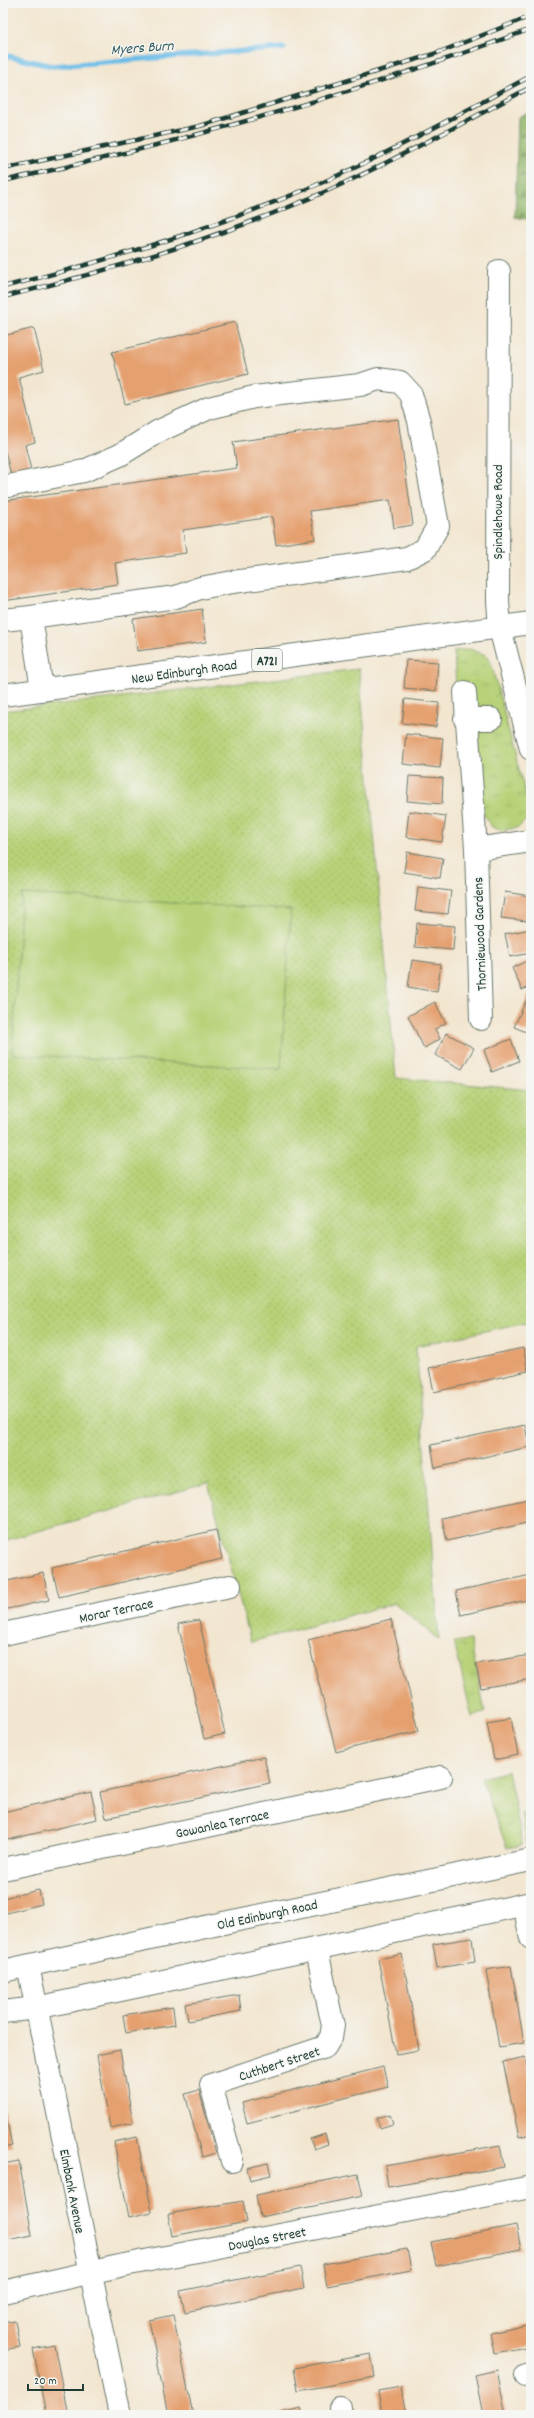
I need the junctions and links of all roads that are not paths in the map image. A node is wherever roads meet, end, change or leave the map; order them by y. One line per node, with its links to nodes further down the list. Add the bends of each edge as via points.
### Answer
1 (499, 271): 6 (street, Spindlehowe Road, via 497,432)
2 (3, 487): 3 (street, via 84,471 209,408 254,397 360,385 378,380 400,382 411,394 419,421 438,526 426,549 407,558 233,582 200,588 176,597)
3 (31, 617): 4 (street); 7 (street)
4 (3, 620)
5 (531, 622): 6 (street, New Edinburgh Road / A721)
6 (500, 628): 7 (street, New Edinburgh Road / A721); 12 (street, Spindlehowe Road)
7 (42, 690): 9 (street, New Edinburgh Road / A721)
8 (465, 692): 10 (street, Thorniewood Gardens)
9 (3, 695)
10 (465, 719): 11 (street); 14 (street, Thorniewood Gardens)
11 (491, 719)
12 (531, 749)
13 (531, 841): 14 (street)
14 (476, 849): 15 (street, Thorniewood Gardens)
15 (481, 1019)
16 (230, 1586): 17 (street, Morar Terrace)
17 (3, 1634)
18 (441, 1777): 20 (street, Gowanlea Terrace)
19 (531, 1860): 24 (street, Old Edinburgh Road)
20 (3, 1869)
21 (528, 1904): 22 (street); 23 (street)
22 (531, 1938)
23 (317, 1950): 26 (street); 28 (street, Cuthbert Street, via 333,2026 331,2037 325,2047 211,2085)
24 (28, 1966): 25 (street, Old Edinburgh Road); 26 (street, Elmbank Avenue)
25 (3, 1971)
26 (36, 2008): 27 (street); 30 (street, Elmbank Avenue)
27 (3, 2012)
28 (232, 2161)
29 (531, 2187): 30 (street, Douglas Street)
30 (89, 2272): 31 (street, Douglas Street); 32 (street, Elmbank Avenue)
31 (3, 2292)
32 (120, 2415)

